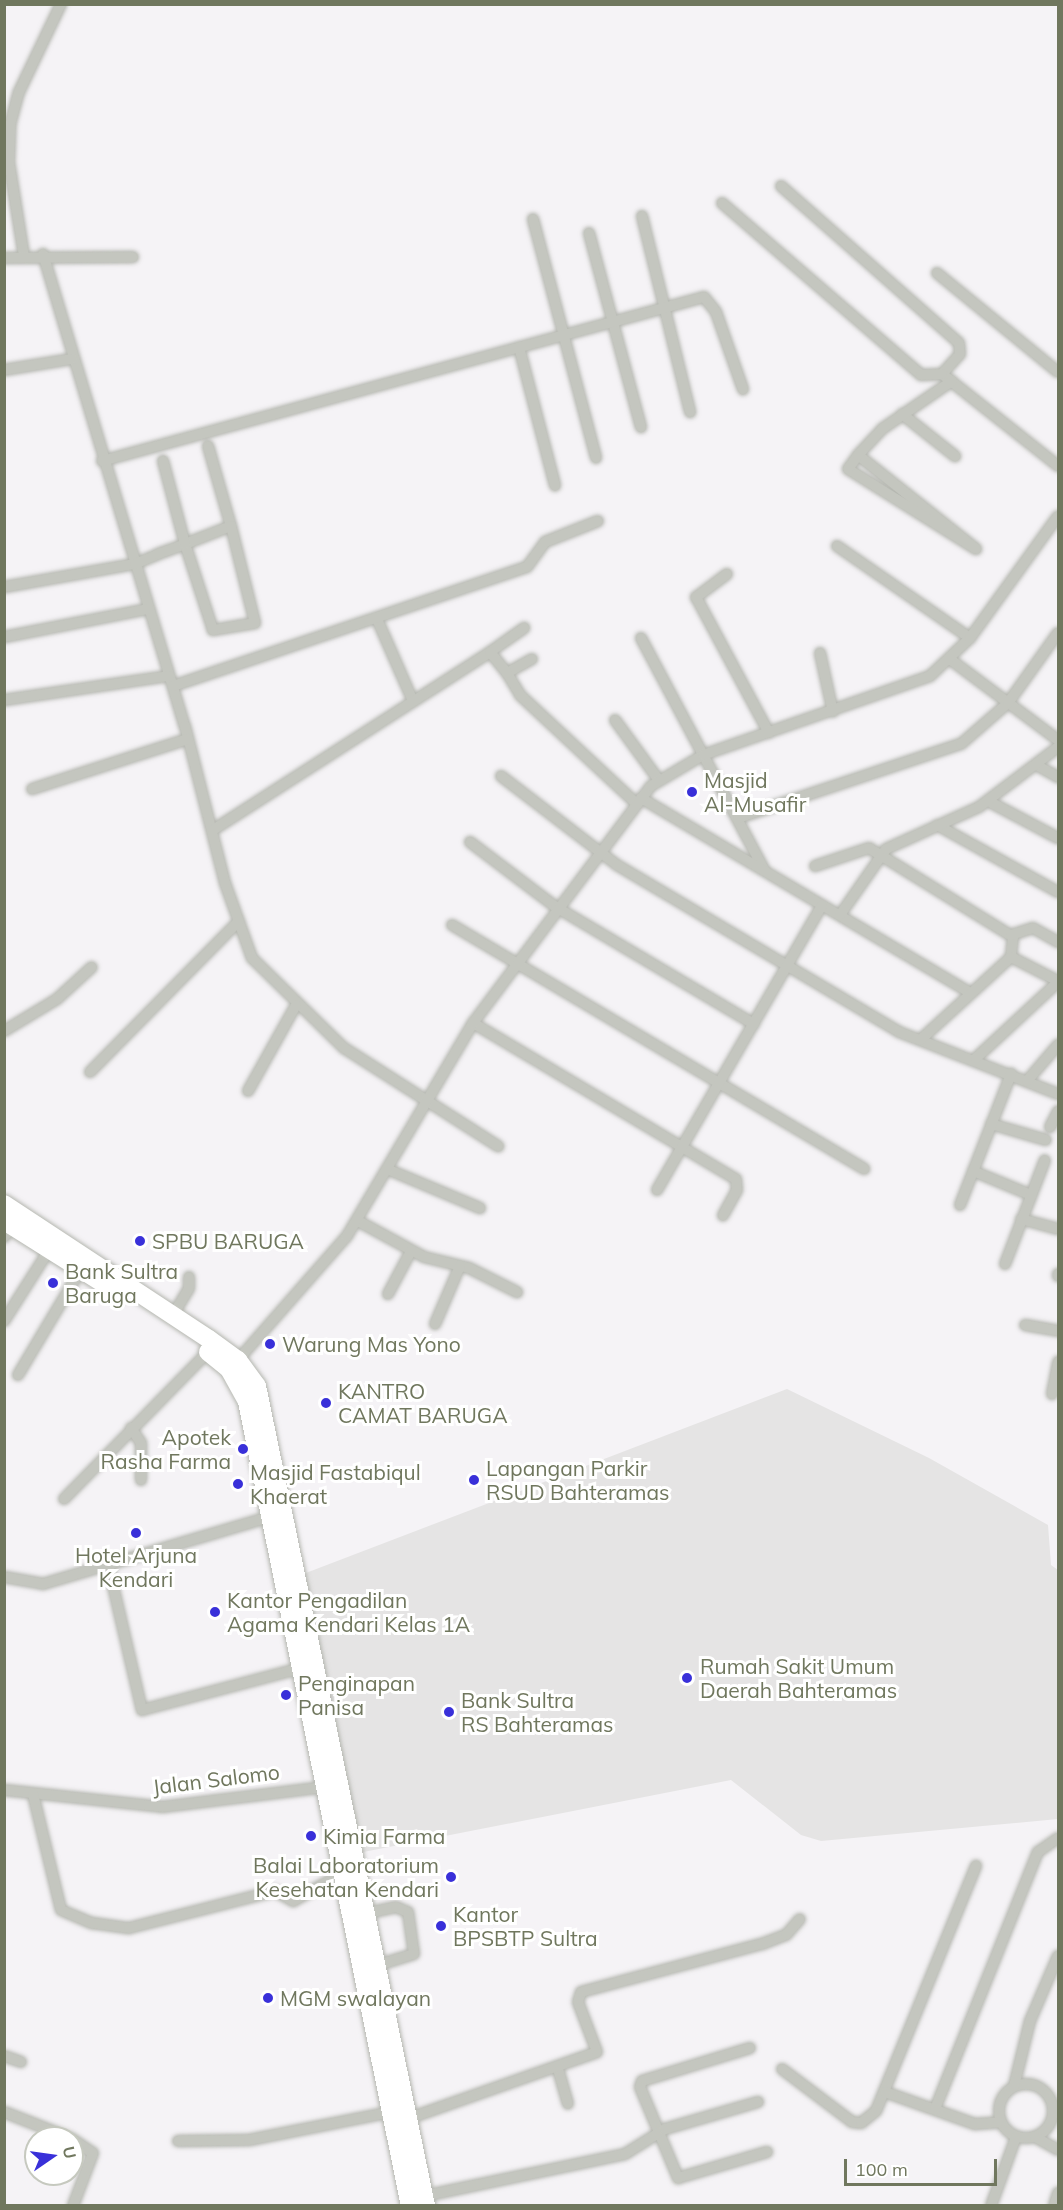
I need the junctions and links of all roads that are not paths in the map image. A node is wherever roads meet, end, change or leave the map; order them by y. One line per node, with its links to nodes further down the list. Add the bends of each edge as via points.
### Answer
1 (61, 4): 8 (street, via 19,92 10,125 9,162)
2 (781, 186): 19 (street, via 959,344 960,354)
3 (722, 202): 19 (street, via 921,375)
4 (642, 216): 12 (street)
5 (534, 219): 14 (street)
6 (589, 233): 13 (street)
7 (43, 254): 8 (street); 9 (street, via 70,260); 16 (street)
8 (24, 256): 10 (street)
9 (133, 257)
10 (4, 258)
11 (937, 273): 18 (street)
12 (663, 307): 13 (street); 21 (street, via 704,297 711,301); 22 (street)
13 (612, 321): 14 (street); 24 (street)
14 (562, 334): 15 (street); 28 (street)
15 (519, 347): 29 (street); 32 (street)
16 (72, 359): 17 (street); 29 (street)
17 (4, 370)
18 (1059, 372)
19 (942, 374): 20 (street)
20 (952, 381): 23 (street); 31 (street)
21 (743, 389)
22 (690, 412)
23 (902, 414): 26 (street); 27 (street)
24 (641, 427)
25 (208, 446): 35 (street)
26 (858, 455): 26 (street, via 848,469 976,549 972,542)
27 (955, 456)
28 (596, 458)
29 (102, 461): 38 (street)
30 (163, 461): 36 (street)
31 (1059, 466)
32 (555, 485)
33 (1059, 516): 47 (street)
34 (598, 521): 42 (street, via 545,542 526,567)
35 (231, 526): 36 (street); 36 (street, via 256,620 252,625 213,630)
36 (185, 544): 38 (street)
37 (837, 546): 47 (street)
38 (135, 564): 40 (street); 41 (street)
39 (727, 574): 59 (street, via 696,597)
40 (4, 587)
41 (148, 609): 45 (street); 53 (street)
42 (377, 619): 53 (street); 55 (street)
43 (525, 628): 48 (street)
44 (1059, 633): 56 (street)
45 (4, 637)
46 (641, 638): 63 (street)
47 (970, 638): 51 (street)
48 (490, 652): 52 (street); 55 (street)
49 (820, 653): 57 (street)
50 (532, 659): 52 (street)
51 (951, 660): 56 (street); 57 (street, via 920,681)
52 (507, 673): 69 (street, via 540,718)
53 (171, 681): 54 (street); 60 (street)
54 (4, 700)
55 (413, 701): 73 (street)
56 (1008, 703): 61 (street); 71 (street, via 952,748)
57 (833, 712): 59 (street)
58 (615, 720): 67 (street)
59 (769, 733): 63 (street)
60 (188, 739): 68 (street); 73 (street)
61 (1059, 740)
62 (1059, 747): 64 (street)
63 (703, 755): 67 (street); 71 (street)
64 (1038, 766): 66 (street); 70 (street)
65 (501, 776): 76 (street)
66 (1059, 777)
67 (658, 779): 69 (street)
68 (32, 789)
69 (639, 801): 76 (street); 79 (street)
70 (988, 801): 72 (street); 74 (street)
71 (738, 818): 79 (street)
72 (937, 825): 77 (street); 80 (street)
73 (213, 830): 84 (street)
74 (1059, 838)
75 (470, 842): 82 (street)
76 (598, 853): 82 (street); 90 (street)
77 (880, 855): 78 (street, via 864,849); 83 (street); 86 (street)
78 (814, 866)
79 (764, 869): 81 (street)
80 (1059, 892)
81 (822, 905): 83 (street); 90 (street)
82 (556, 907): 89 (street); 96 (street)
83 (840, 915): 93 (street)
84 (239, 921): 94 (street, via 256,964); 101 (street)
85 (452, 925): 89 (street)
86 (1011, 935): 87 (street, via 1033,928); 88 (street)
87 (1059, 942)
88 (1011, 957): 92 (street); 93 (street)
89 (514, 963): 95 (street); 104 (street)
90 (788, 965): 96 (street); 98 (street)
91 (92, 967): 97 (street, via 57,999)
92 (1059, 982): 100 (street)
93 (971, 993): 98 (street)
94 (296, 1005): 105 (street); 107 (street, via 344,1048)
95 (473, 1023): 107 (street); 113 (street)
96 (754, 1024): 104 (street)
97 (4, 1031)
98 (920, 1040): 100 (street)
99 (1059, 1045): 103 (street)
100 (976, 1058): 102 (street)
101 (90, 1072)
102 (1011, 1074): 103 (street); 109 (street)
103 (1027, 1081): 106 (street)
104 (718, 1085): 113 (street); 116 (street)
105 (248, 1091)
106 (1059, 1094)
107 (424, 1099): 112 (street); 115 (street)
108 (1059, 1111): 110 (street)
109 (991, 1124): 111 (street); 117 (street)
110 (1050, 1127)
111 (1046, 1140)
112 (498, 1146)
113 (683, 1148): 118 (street); 123 (street, via 736,1179 737,1190)
114 (1045, 1160): 119 (street)
115 (387, 1169): 122 (street); 125 (street)
116 (864, 1169)
117 (973, 1171): 119 (street); 121 (street)
118 (657, 1190)
119 (1031, 1195): 124 (street)
120 (4, 1204): 134 (highway)
121 (960, 1205)
122 (480, 1208)
123 (723, 1215)
124 (1021, 1219): 127 (street); 130 (street)
125 (358, 1221): 129 (street); 143 (street)
126 (7, 1228): 128 (highway)
127 (1059, 1229)
128 (49, 1250): 132 (highway); 138 (street)
129 (411, 1251): 131 (street); 136 (street)
130 (1005, 1264)
131 (460, 1266): 135 (street); 139 (street)
132 (80, 1271): 134 (highway); 145 (street)
133 (189, 1276): 137 (street, via 189,1288)
134 (106, 1278): 137 (highway); 142 (highway)
135 (517, 1292)
136 (388, 1294)
137 (172, 1315): 143 (highway)
138 (4, 1321)
139 (435, 1324)
140 (1025, 1325): 141 (street)
141 (1059, 1331)
142 (208, 1352): 147 (street); 150 (highway, via 229,1368 247,1402)
143 (238, 1360): 153 (highway, via 257,1386)
144 (1059, 1362): 146 (street)
145 (18, 1375)
146 (1052, 1394)
147 (131, 1428): 148 (street, via 141,1443); 149 (street)
148 (141, 1480)
149 (64, 1499)
150 (272, 1516): 151 (street); 153 (highway)
151 (108, 1564): 152 (street, via 43,1584); 154 (street, via 142,1710)
152 (4, 1577)
153 (295, 1596): 154 (highway); 158 (highway)
154 (301, 1668): 155 (highway)
155 (326, 1787): 157 (street, Jalan Salomo, via 162,1807); 158 (highway)
156 (4, 1790): 157 (street, Jalan Salomo)
157 (33, 1794): 161 (street, via 61,1910 92,1923 129,1928 275,1891 293,1901)
158 (341, 1830): 161 (highway); 162 (highway)
159 (1059, 1838): 176 (street, via 1038,1852)
160 (976, 1866): 172 (street)
161 (342, 1874): 178 (highway)
162 (368, 1913): 165 (highway); 165 (street, via 399,1907 408,1912 411,1923 414,1954)
163 (800, 1919): 169 (street, via 775,1940 581,1992 578,2002 598,2050)
164 (1059, 1956): 171 (street, via 1030,2021)
165 (378, 1965): 178 (highway)
166 (750, 2048): 181 (street, via 642,2080)
167 (4, 2056): 168 (street)
168 (21, 2062)
169 (558, 2069): 174 (street); 178 (street)
170 (782, 2069): 172 (street, via 852,2121 869,2119)
171 (1014, 2086): 175 (street, via 1039,2086); 179 (street, via 999,2108)
172 (885, 2092): 176 (street)
173 (758, 2102): 181 (street)
174 (568, 2104)
175 (1056, 2105): 183 (street, via 1045,2131)
176 (936, 2109): 179 (street, via 975,2124)
177 (4, 2112): 180 (street)
178 (398, 2116): 184 (street, via 249,2140); 191 (highway)
179 (1001, 2122): 182 (street)
180 (40, 2126)
181 (657, 2132): 187 (street, via 678,2178); 191 (street, via 625,2154)
182 (1016, 2137): 183 (street); 193 (street)
183 (1035, 2137): 186 (street)
184 (178, 2141)
185 (84, 2147): 188 (street, via 93,2153)
186 (1059, 2150)
187 (766, 2152)
188 (84, 2176)
189 (80, 2186): 192 (street)
190 (1059, 2193): 194 (street)
191 (420, 2202)
192 (73, 2205)
193 (991, 2205)
194 (1054, 2205)

